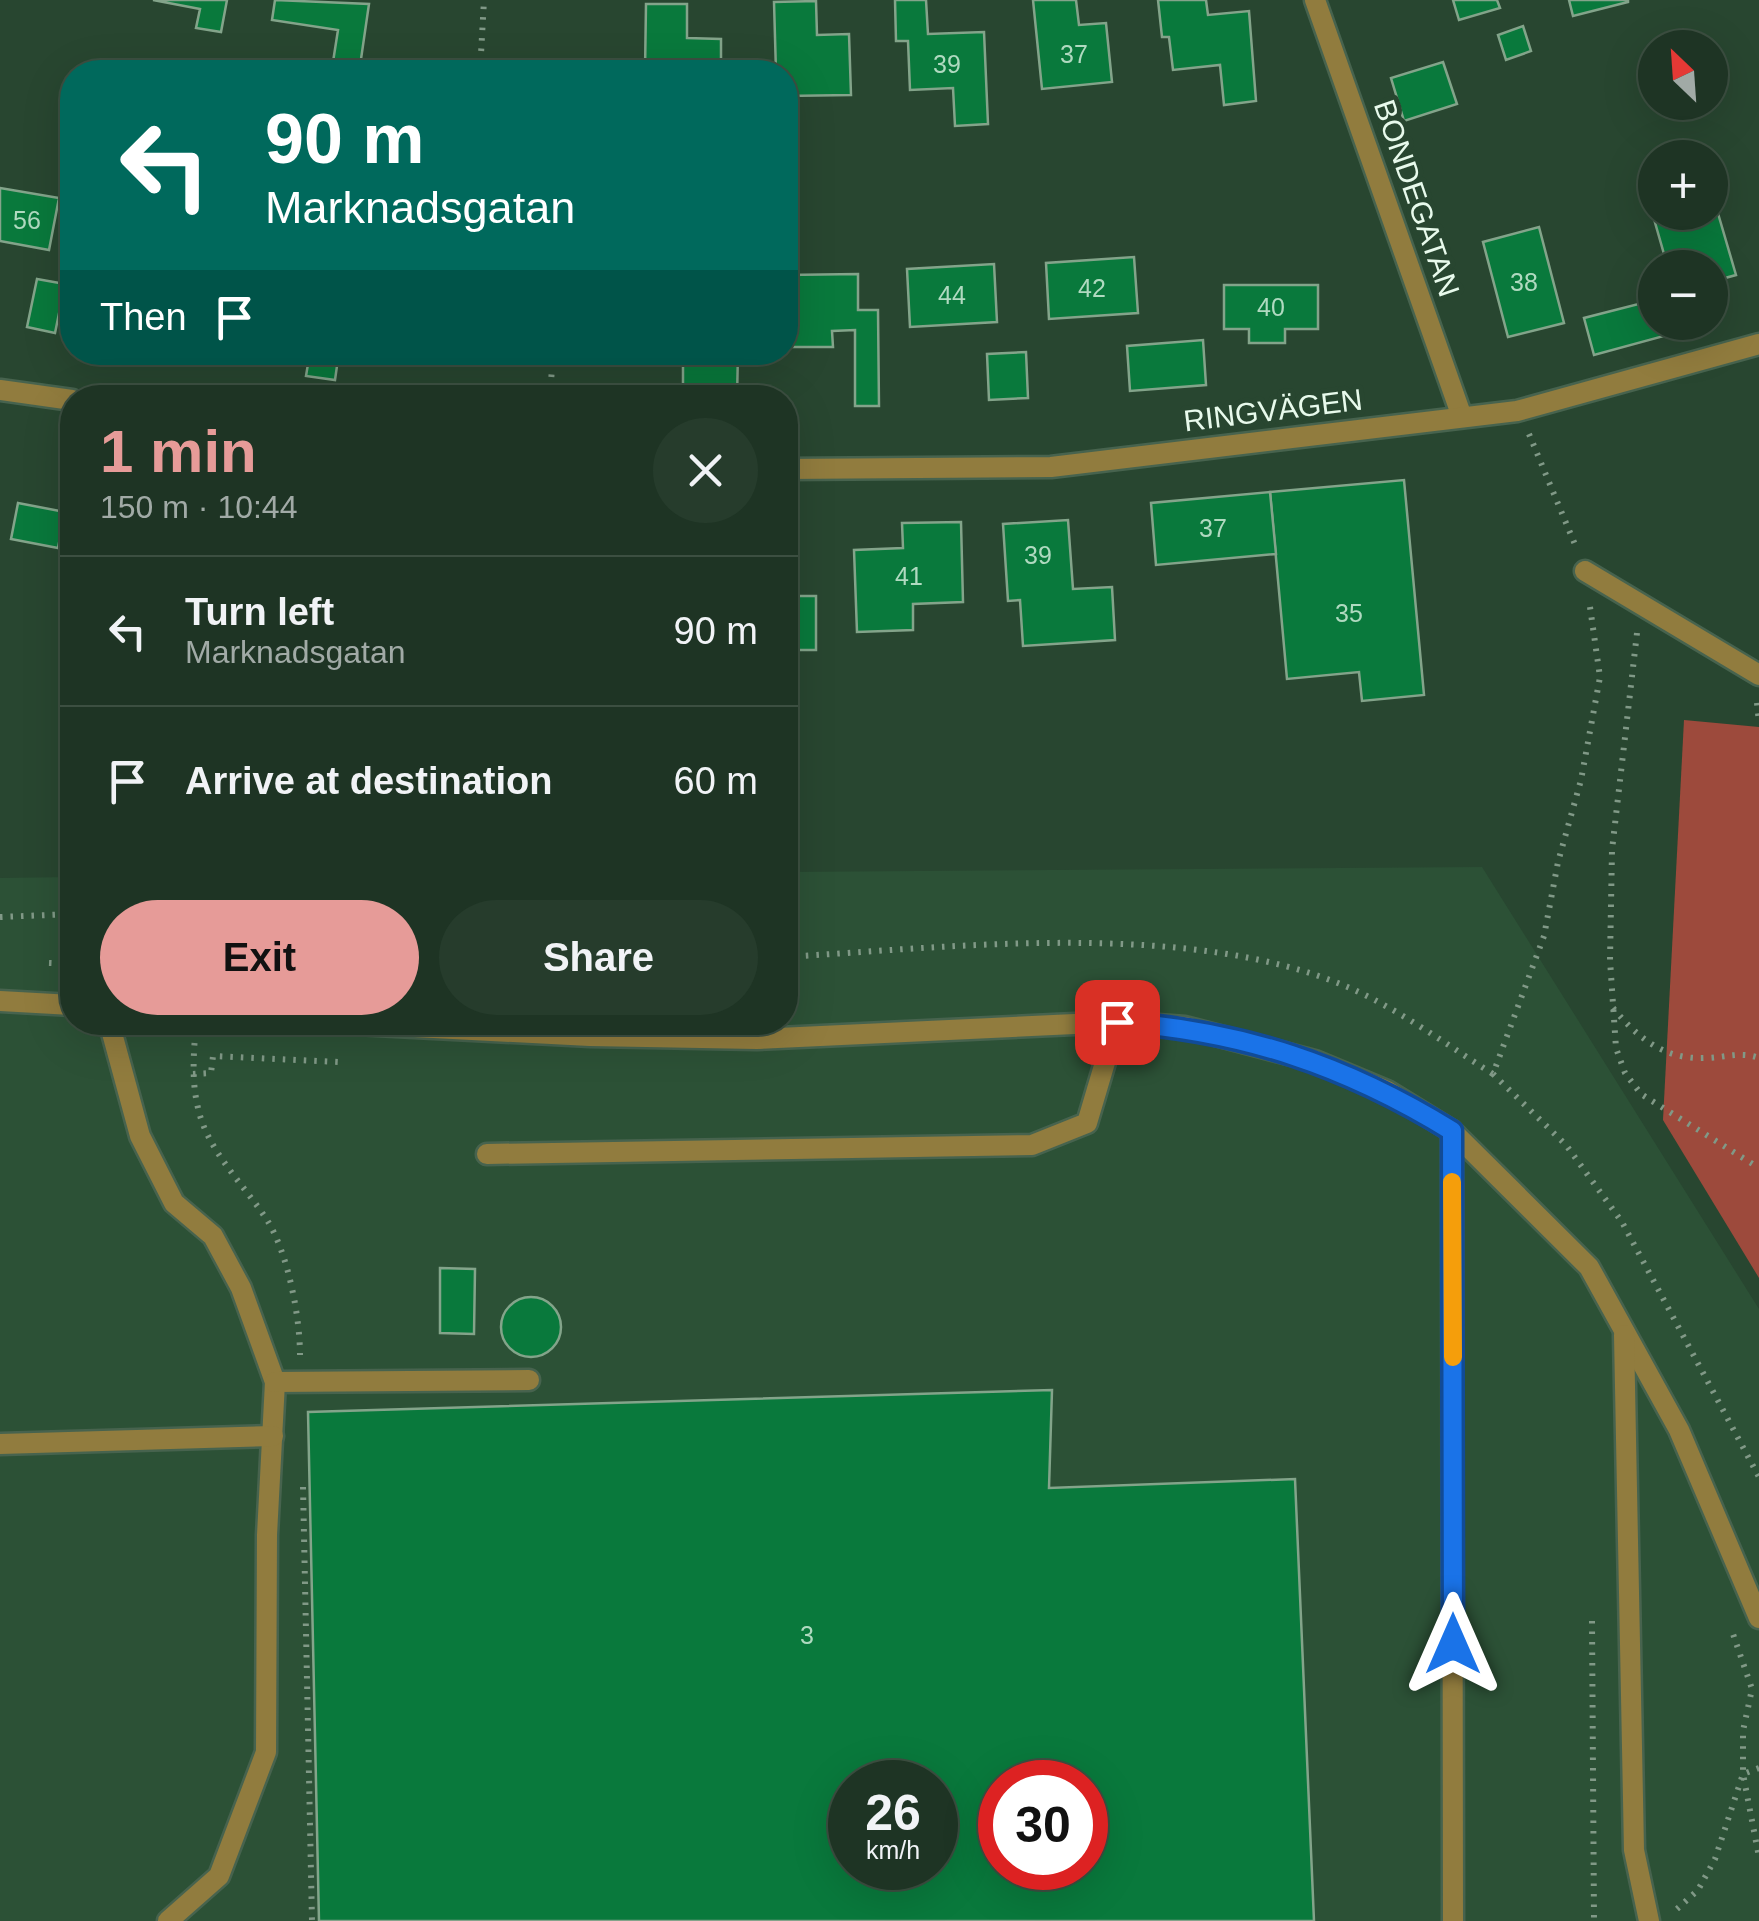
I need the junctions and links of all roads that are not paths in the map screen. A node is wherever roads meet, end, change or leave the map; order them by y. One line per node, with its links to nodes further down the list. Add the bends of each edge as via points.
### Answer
1 (1315, 0): 5 (street, BONDEGATAN)
2 (1759, 344): 5 (street, RINGVÄGEN, via 1517,411)
3 (0, 390): 4 (street)
4 (60, 398)
5 (1462, 417): 6 (street, RINGVÄGEN, via 1051,467)
6 (798, 469)
7 (1585, 572): 8 (street)
8 (1759, 675)
9 (0, 1001): 10 (street)
10 (60, 1005)
11 (1117, 1022): 13 (street, via 757,1039); 14 (street, via 1185,1027 1315,1061 1388,1091); 15 (street, via 1086,1123 1032,1145)
12 (113, 1035): 18 (street, via 140,1136 174,1203 213,1236 241,1288)
13 (571, 1035)
14 (1452, 1131): 16 (street, via 1589,1267); 24 (street)
15 (486, 1154)
16 (1624, 1328): 21 (street, via 1679,1430); 22 (street, via 1634,1850)
17 (528, 1380): 18 (street)
18 (275, 1382): 19 (street)
19 (273, 1436): 20 (street); 23 (street, via 266,1752 219,1876)
20 (0, 1444)
21 (1759, 1618)
22 (1649, 1920)
23 (168, 1921)
24 (1454, 1921)

